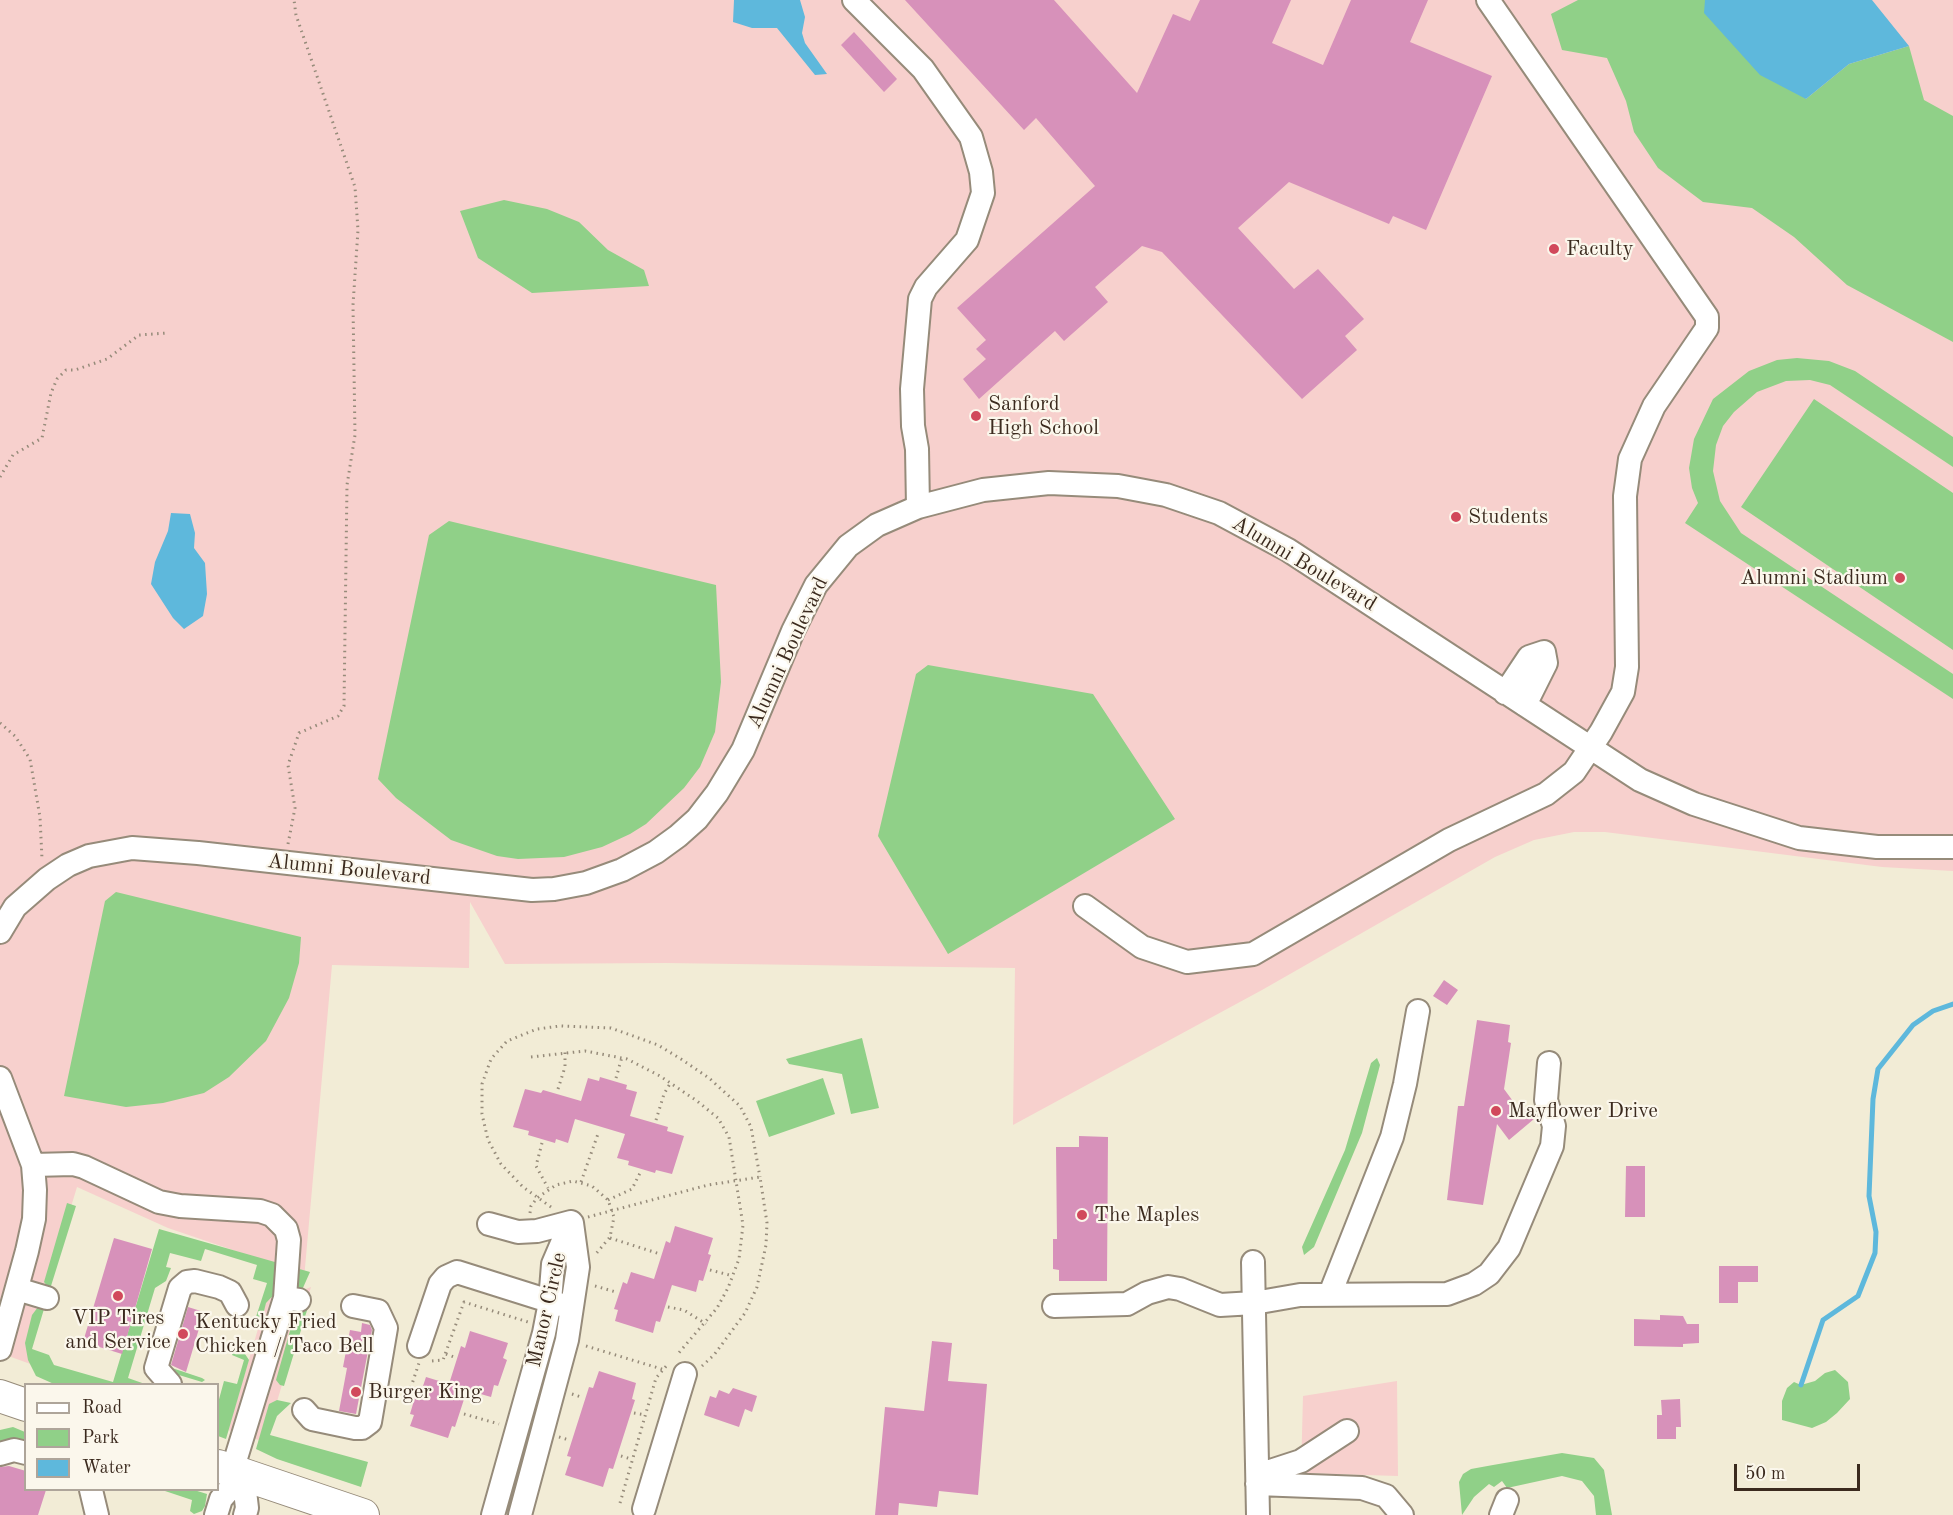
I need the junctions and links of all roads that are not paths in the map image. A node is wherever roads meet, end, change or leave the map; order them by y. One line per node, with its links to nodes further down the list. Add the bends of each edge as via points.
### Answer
1 (854, 0): 3 (street, via 923,69 970,137 981,172 983,193 967,240 920,299 912,389)
2 (1488, 0): 6 (street, via 1707,317 1707,327 1654,406 1630,459 1625,505 1626,680 1613,713)
3 (918, 507): 4 (street, Alumni Boulevard, via 983,490 1059,483 1118,486 1198,504 1288,550); 9 (street, Alumni Boulevard, via 877,525 848,546 827,569 793,631 743,750 717,794 678,836 638,862 586,883 532,890 132,848 89,856 47,879 15,907)
4 (1505, 693): 5 (street, Alumni Boulevard); 5 (street, via 1529,657 1544,652 1546,663)
5 (1525, 705): 6 (street, Alumni Boulevard)
6 (1591, 748): 7 (street, Alumni Boulevard, via 1640,780 1694,804 1799,838 1877,847); 8 (street, via 1574,772 1546,794 1449,840 1253,954 1187,962 1142,947)
7 (1953, 847)
8 (1085, 906)
9 (0, 932)
10 (1418, 1011): 17 (street, via 1392,1137)
11 (1549, 1063): 17 (street, via 1546,1100 1554,1126 1552,1146 1509,1248 1489,1274 1447,1294)
12 (0, 1078): 13 (street)
13 (33, 1165): 16 (street, via 34,1219); 34 (street, via 84,1167 159,1202 260,1211 272,1215 286,1229 292,1299 262,1343 265,1389)
14 (489, 1224): 21 (street, Manor Circle, via 518,1232 537,1232 571,1222 553,1264)
15 (1253, 1262): 19 (street)
16 (17, 1289): 18 (street); 25 (street)
17 (1330, 1294): 19 (street)
18 (47, 1298)
19 (1254, 1303): 23 (street, via 1220,1305 1168,1287 1146,1293 1122,1313); 35 (street)
20 (237, 1305): 27 (street, via 230,1292 200,1281 187,1282 180,1288 156,1368)
21 (561, 1305): 24 (street, via 457,1272 440,1284); 42 (street, Manor Circle); 43 (street, Manor Circle, via 567,1340)
22 (353, 1306): 30 (street, via 378,1311 386,1328 370,1422 355,1428 312,1419)
23 (1054, 1306)
24 (419, 1346)
25 (0, 1349)
26 (685, 1374): 37 (street)
27 (169, 1383)
28 (0, 1396): 29 (highway)
29 (24, 1404)
30 (304, 1410)
31 (1347, 1431): 35 (street, via 1301,1461)
32 (24, 1453): 33 (street, via 14,1450)
33 (0, 1454)
34 (231, 1470): 39 (street); 40 (street, via 248,1508); 41 (highway)
35 (1258, 1480): 44 (street); 45 (street, via 1362,1488 1386,1496)
36 (91, 1491): 38 (street)
37 (644, 1509)
38 (97, 1515)
39 (216, 1515)
40 (245, 1515)
41 (363, 1515)
42 (493, 1515)
43 (520, 1515)
44 (1258, 1515)
45 (1402, 1515)

